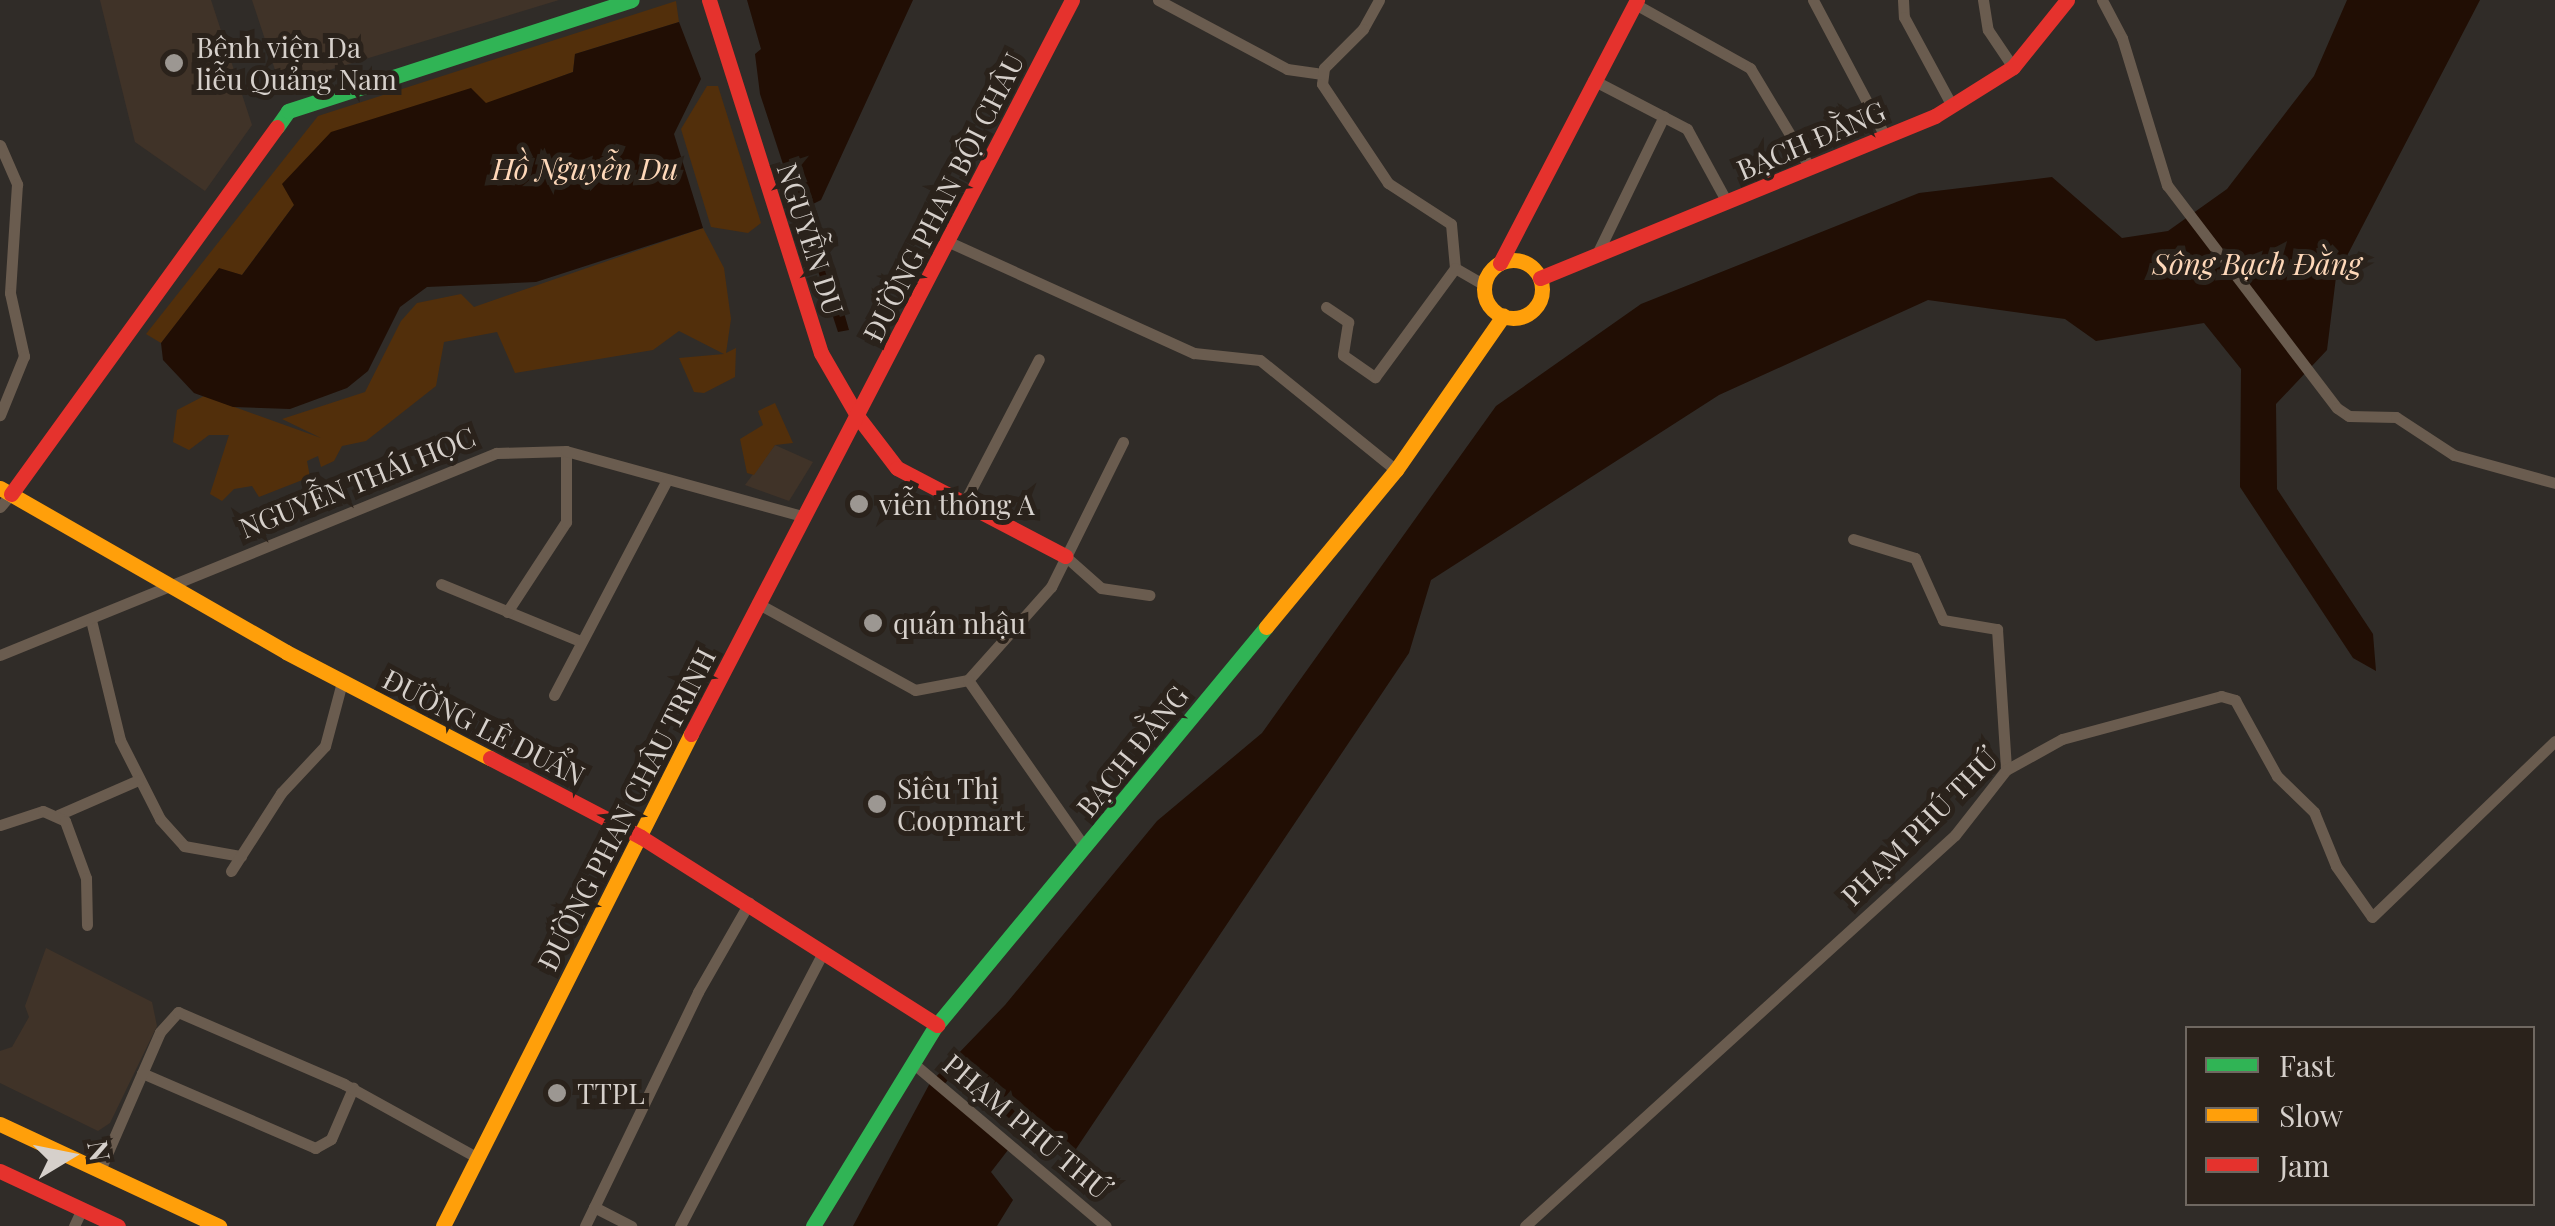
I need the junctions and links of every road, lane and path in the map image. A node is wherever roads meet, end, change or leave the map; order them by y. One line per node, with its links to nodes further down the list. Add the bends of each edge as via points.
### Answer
1 (632, 0): 39 (street, via 288,111)
2 (710, 0): 33 (street, NGUYỄN DU, via 821,353)
3 (1072, 0): 21 (street, ĐƯỜNG PHAN BỘI CHÂU)
4 (1158, 0): 13 (street, via 1287,69)
5 (1379, 0): 13 (street, via 1363,29)
6 (1815, 0): 17 (street)
7 (1903, 0): 15 (street, via 1904,17)
8 (1983, 0): 12 (street, via 1988,30)
9 (2067, 0): 12 (street, BẠCH ĐẰNG)
10 (2102, 0): 38 (street, via 2122,38 2166,185 2343,413 2396,418 2454,455)
11 (1636, 2): 14 (street); 19 (street, via 1750,68)
12 (2013, 66): 15 (street, BẠCH ĐẰNG)
13 (1321, 74): 24 (street, via 1388,182 1451,224)
14 (1594, 80): 16 (street); 23 (street)
15 (1951, 104): 17 (street, BẠCH ĐẰNG)
16 (1664, 116): 20 (street, via 1688,129); 22 (street)
17 (1886, 136): 19 (street, BẠCH ĐẰNG)
18 (0, 145): 31 (street, via 18,198 10,293 24,356)
19 (1810, 168): 20 (street, BẠCH ĐẰNG)
20 (1727, 202): 22 (street, BẠCH ĐẰNG)
21 (949, 242): 33 (street, ĐƯỜNG PHAN BỘI CHÂU); 36 (street, via 1194,353 1260,360)
22 (1597, 254): 25 (street, BẠCH ĐẰNG)
23 (1500, 263): 25 (street, via 1518,260); 26 (street)
24 (1455, 268): 26 (street); 27 (street, via 1396,357 1375,377 1344,355 1348,322)
25 (1540, 278): 28 (street, via 1541,297 1530,312)
26 (1484, 286): 28 (street, via 1488,304)
27 (1326, 307)
28 (1502, 316): 36 (street, BẠCH ĐẰNG)
29 (1039, 359): 40 (street)
30 (0, 377): 31 (street)
31 (13, 384): 32 (street)
32 (0, 415)
33 (858, 416): 40 (street, NGUYỄN DU, via 896,468); 42 (street, ĐƯỜNG PHAN CHÂU TRINH)
34 (1123, 442): 44 (street)
35 (566, 451): 37 (street, NGUYỄN THÁI HỌC); 46 (street, NGUYỄN THÁI HỌC, via 529,448 455,466); 49 (street, via 566,522)
36 (1396, 470): 62 (street, BẠCH ĐẰNG)
37 (667, 480): 42 (street, NGUYỄN THÁI HỌC); 51 (street)
38 (2555, 484)
39 (5, 491): 41 (street); 46 (street, ĐƯỜNG LÊ DUẨN)
40 (964, 503): 44 (street, NGUYỄN DU)
41 (0, 507)
42 (802, 516): 48 (street, ĐƯỜNG PHAN CHÂU TRINH)
43 (1854, 538): 57 (street, via 1915,558 1942,620 1998,629)
44 (1065, 556): 47 (street, via 1101,588); 53 (street, via 1050,587)
45 (441, 584): 49 (street)
46 (171, 585): 50 (street, NGUYỄN THÁI HỌC); 54 (street, ĐƯỜNG LÊ DUẨN)
47 (1149, 596)
48 (756, 603): 53 (street, via 916,690); 61 (street, ĐƯỜNG PHAN CHÂU TRINH)
49 (506, 612): 51 (street)
50 (92, 620): 52 (street, NGUYỄN THÁI HỌC); 58 (street, via 116,726)
51 (580, 642): 55 (street)
52 (0, 655)
53 (968, 680): 62 (street)
54 (342, 682): 61 (street, ĐƯỜNG LÊ DUẨN); 63 (street, via 325,746 280,793)
55 (554, 695)
56 (2555, 741): 57 (street, PHẠM PHÚ THỨ, via 2372,917 2336,866 2314,812 2277,776 2250,721 2228,696 2062,739)
57 (2006, 770): 87 (street, PHẠM PHÚ THỨ, via 1955,834)
58 (138, 780): 59 (street); 63 (street, via 178,843)
59 (58, 815): 60 (street, via 35,811); 66 (street, via 79,846)
60 (0, 824)
61 (641, 836): 65 (street, ĐƯỜNG LÊ DUẨN); 73 (street, ĐƯỜNG PHAN CHÂU TRINH)
62 (1085, 848): 68 (street, BẠCH ĐẰNG)
63 (241, 856): 64 (street)
64 (231, 871)
65 (749, 904): 67 (street, ĐƯỜNG LÊ DUẨN); 76 (street, via 698,992)
66 (87, 926)
67 (824, 952): 68 (street, ĐƯỜNG LÊ DUẨN); 84 (street)
68 (937, 1025): 69 (street, BẠCH ĐẰNG)
69 (914, 1064): 85 (street, BẠCH ĐẰNG); 86 (street, PHẠM PHÚ THỨ)
70 (142, 1073): 71 (street, via 315,1148 331,1138); 71 (street, via 168,1018 190,1012); 74 (street)
71 (353, 1088): 73 (street)
72 (0, 1124): 74 (street)
73 (478, 1158): 81 (street, ĐƯỜNG PHAN CHÂU TRINH)
74 (100, 1170): 80 (street)
75 (0, 1171): 77 (street)
76 (594, 1207): 82 (street); 83 (street)
77 (82, 1210): 78 (street); 79 (street)
78 (74, 1226)
79 (118, 1226)
80 (220, 1226)
81 (443, 1226)
82 (586, 1226)
83 (631, 1226)
84 (680, 1226)
85 (813, 1226)
86 (1106, 1226)
87 (1525, 1226)

